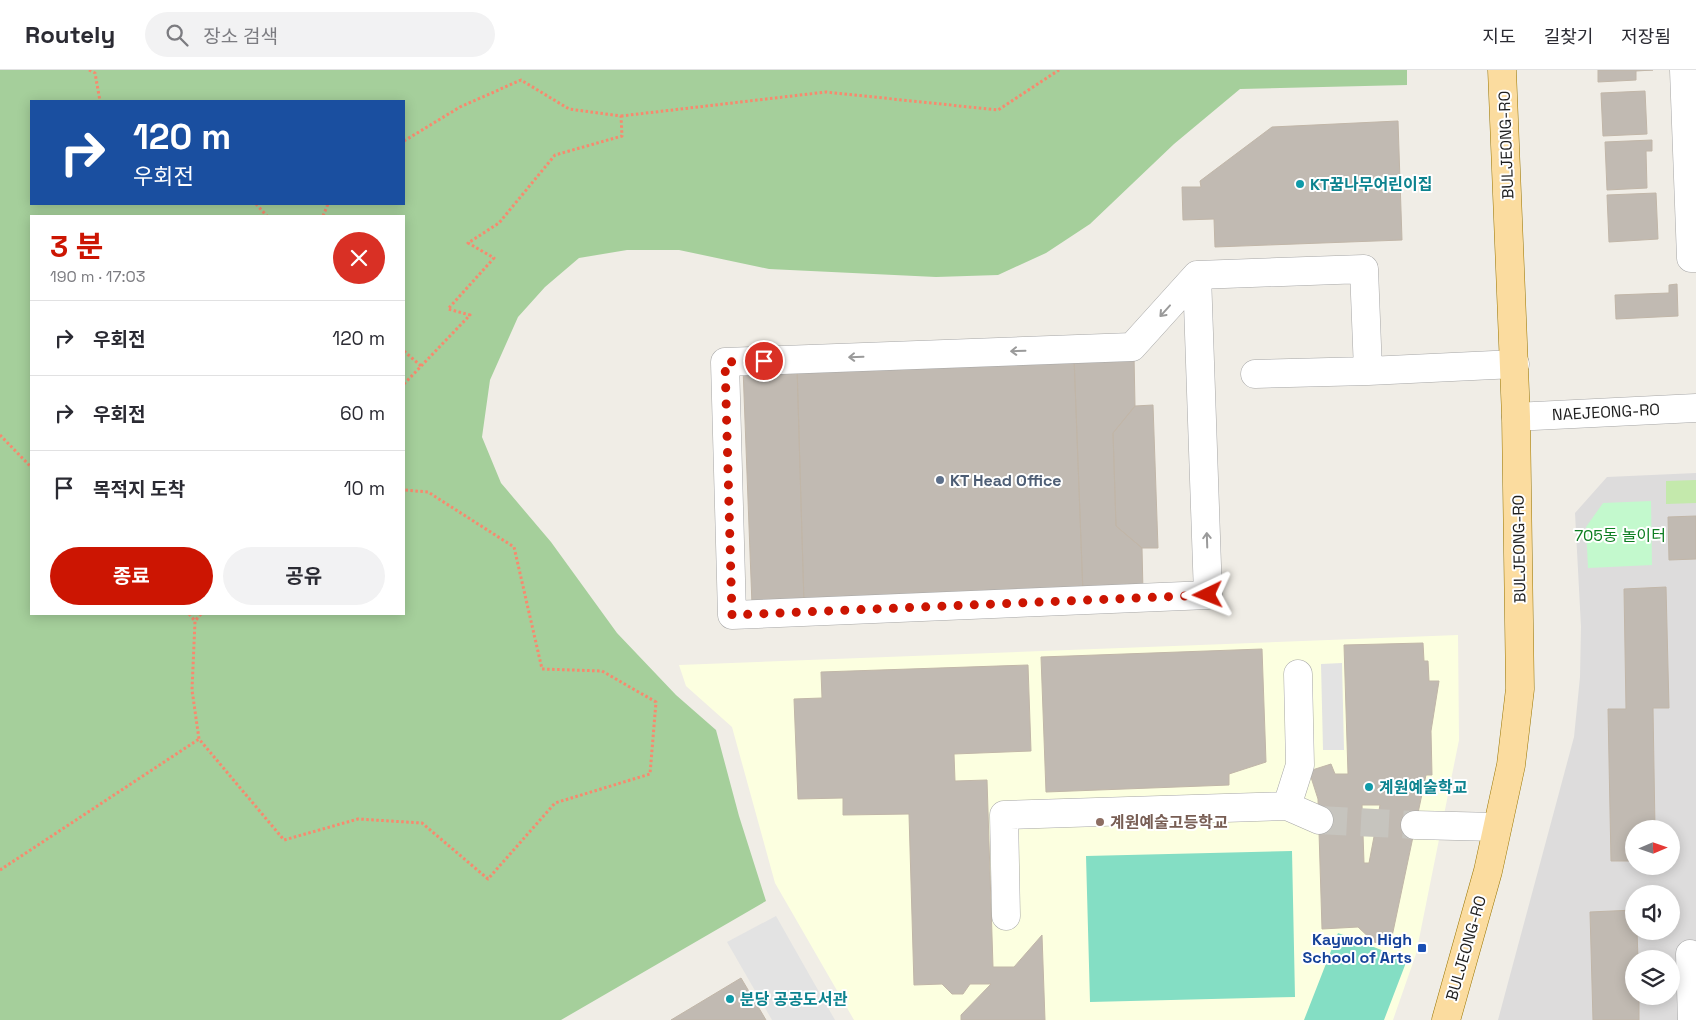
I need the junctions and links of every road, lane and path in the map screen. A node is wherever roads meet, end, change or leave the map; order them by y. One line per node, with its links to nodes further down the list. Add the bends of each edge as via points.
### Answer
1 (89, 70): 5 (path, via 94,74)
2 (1059, 70): 6 (path, via 998,110 826,92)
3 (1502, 70): 13 (main road, BULJEONG-RO)
4 (1684, 70): 10 (street)
5 (100, 100)
6 (621, 116): 7 (path, via 569,109 520,80 460,107); 14 (path, via 622,136 556,155 499,223 468,243 494,258 448,309 470,315)
7 (405, 140)
8 (257, 205): 9 (path)
9 (266, 215)
10 (1693, 258)
11 (1197, 274): 11 (street, one-way to 11, via 1132,347 725,362 732,615 1208,595); 15 (street, via 1364,269)
12 (405, 353): 14 (path)
13 (1515, 364): 15 (street); 19 (main road, BULJEONG-RO)
14 (421, 366): 17 (path)
15 (1368, 371): 16 (street)
16 (1255, 374)
17 (405, 383)
18 (1696, 408): 19 (street, NAEJEONG-RO)
19 (1516, 417): 31 (main road, BULJEONG-RO, via 1520,688 1511,765)
20 (0, 435): 21 (path)
21 (30, 466)
22 (405, 490): 27 (path, via 428,492 514,547 542,669 602,671 656,702 650,774 555,803 488,879 422,823 358,819 284,840)
23 (190, 615): 25 (path)
24 (200, 615): 25 (path)
25 (195, 621): 27 (path, via 192,690)
26 (1298, 674): 28 (street, via 1300,765)
27 (199, 739): 32 (path)
28 (1287, 806): 29 (street); 33 (street, via 1004,815)
29 (1319, 820)
30 (1415, 825): 31 (street)
31 (1496, 827): 35 (main road, BULJEONG-RO, via 1488,871)
32 (0, 870)
33 (1006, 916)
34 (1690, 954): 36 (street)
35 (1446, 1020)
36 (1692, 1020)

